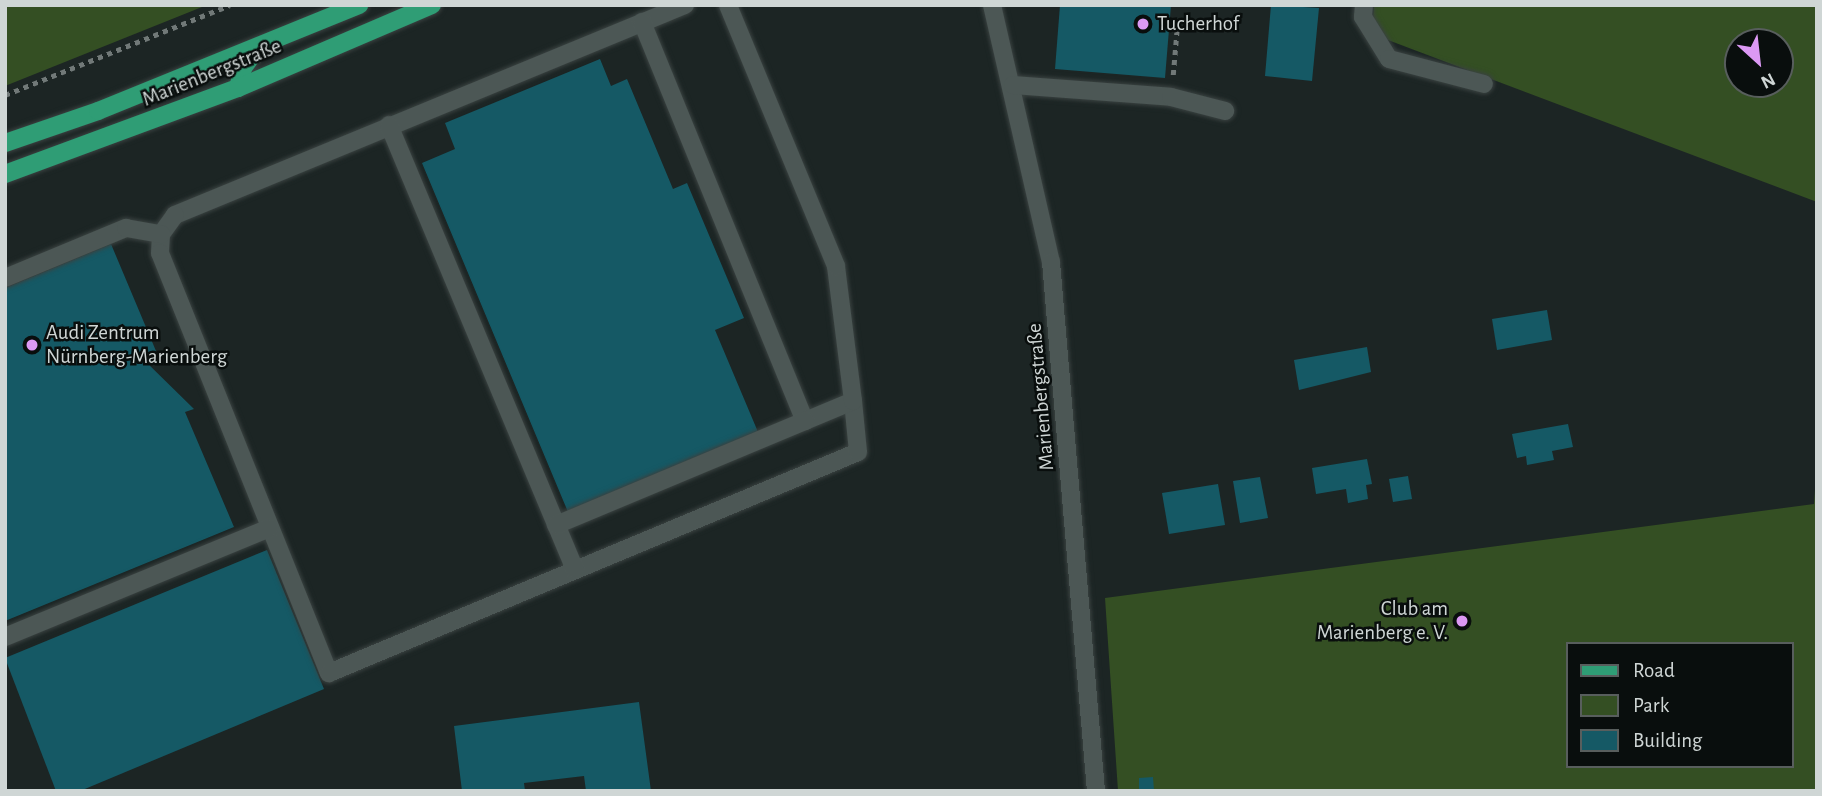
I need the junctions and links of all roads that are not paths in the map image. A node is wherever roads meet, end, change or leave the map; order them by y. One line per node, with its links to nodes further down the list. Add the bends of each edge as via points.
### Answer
1 (359, 5): 8 (main road, Marienbergstraße)
2 (432, 5): 11 (main road, Marienbergstraße)
3 (685, 5): 7 (street)
4 (728, 5): 18 (street, via 836,266)
5 (992, 5): 10 (street, Marienbergstraße)
6 (1364, 5): 9 (street, via 1363,18 1388,59)
7 (642, 22): 13 (street); 19 (street)
8 (259, 46): 11 (main road, via 243,68); 14 (main road, Marienbergstraße)
9 (1484, 84)
10 (1013, 85): 12 (street, via 1171,97); 24 (street, Marienbergstraße, via 1051,262)
11 (239, 88): 15 (main road, Marienbergstraße)
12 (1224, 111)
13 (390, 125): 16 (street, via 175,215); 20 (street)
14 (5, 143)
15 (5, 174)
16 (161, 234): 17 (street, via 126,228); 21 (street, via 160,253)
17 (5, 278)
18 (853, 401): 19 (street); 22 (street, via 858,452)
19 (805, 421): 20 (street)
20 (556, 525): 22 (street)
21 (269, 528): 22 (street, via 329,673); 23 (street)
22 (575, 570)
23 (5, 637)
24 (1096, 791)

